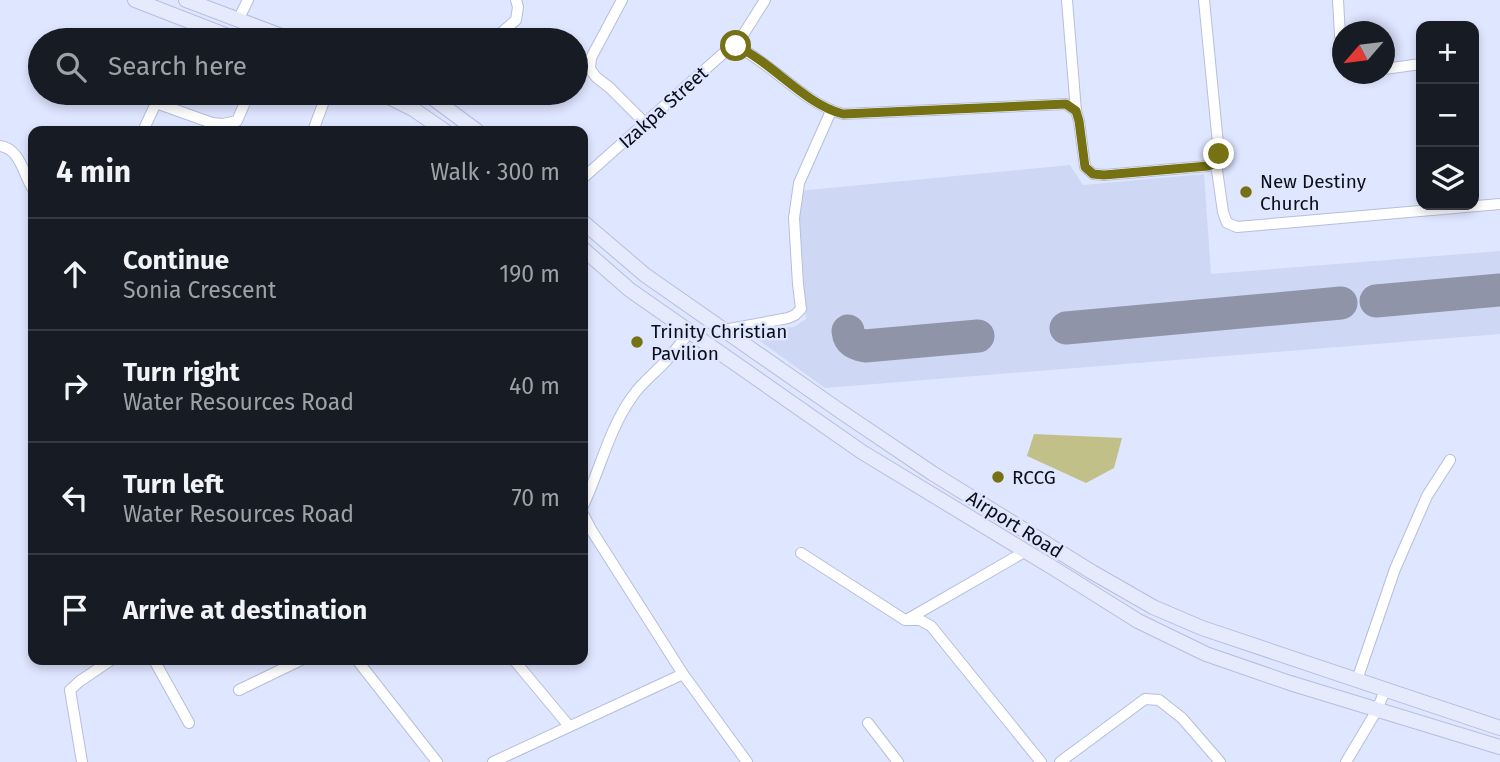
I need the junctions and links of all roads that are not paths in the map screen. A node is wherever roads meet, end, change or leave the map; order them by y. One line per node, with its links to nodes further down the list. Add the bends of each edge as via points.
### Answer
1 (135, 0): 12 (main road)
2 (186, 0): 10 (main road)
3 (248, 0): 10 (street)
4 (516, 0): 14 (street, via 516,20)
5 (622, 0): 26 (street, via 590,69)
6 (765, 0): 15 (street, Izakpa Street)
7 (1067, 0): 25 (street)
8 (1204, 0): 33 (street, via 1219,154)
9 (1338, 0): 11 (street)
10 (238, 20): 13 (main road)
11 (1339, 21)
12 (207, 28)
13 (260, 28)
14 (507, 28)
15 (736, 46): 24 (street); 26 (street, Izakpa Street)
16 (1416, 65): 17 (street)
17 (1395, 68)
18 (155, 105): 27 (street)
19 (162, 105): 28 (street, via 212,123)
20 (245, 105): 28 (street)
21 (323, 105): 29 (street)
22 (405, 105): 30 (main road)
23 (451, 105): 31 (main road)
24 (831, 111): 25 (street, via 1066,104); 39 (street, via 799,183 794,218 801,309 788,318)
25 (1076, 111): 33 (street, via 1085,167 1093,174)
26 (645, 123): 34 (street, Izakpa Street)
27 (145, 126)
28 (237, 126)
29 (315, 126)
30 (438, 126)
31 (472, 126)
32 (0, 146): 35 (street, via 8,147 19,159)
33 (1216, 163): 36 (street, via 1223,212 1227,223 1237,227)
34 (588, 174)
35 (28, 178)
36 (1500, 204)
37 (588, 226): 39 (main road, Airport Road, via 645,275)
38 (588, 253): 40 (main road, Airport Road)
39 (724, 330): 42 (main road, Airport Road)
40 (690, 332): 43 (main road, Airport Road); 44 (street, via 632,395)
41 (1450, 460): 55 (street, via 1427,496 1395,569)
42 (932, 473): 43 (main road); 55 (main road, Airport Road, via 1153,607)
43 (923, 489): 46 (main road, Airport Road)
44 (588, 496)
45 (588, 523): 54 (street)
46 (1026, 551): 48 (street); 58 (main road, Airport Road, via 1138,621 1206,654)
47 (802, 553): 48 (street)
48 (905, 620): 70 (street, via 931,626)
49 (104, 665): 65 (street, via 70,690)
50 (157, 665): 59 (street)
51 (290, 665): 56 (street)
52 (361, 665): 66 (street)
53 (518, 665): 61 (street)
54 (683, 674): 61 (street); 68 (street)
55 (1357, 680): 57 (main road, Airport Road)
56 (239, 690)
57 (1385, 690): 58 (street); 62 (main road, Airport Road)
58 (1377, 710): 63 (main road, Airport Road); 72 (street)
59 (189, 723)
60 (868, 723): 69 (street)
61 (569, 726): 67 (street)
62 (1500, 728)
63 (1500, 747)
64 (1218, 761): 71 (street, via 1182,718 1159,700 1145,699)
65 (82, 762)
66 (437, 762)
67 (493, 762)
68 (747, 762)
69 (898, 762)
70 (1041, 762)
71 (1060, 762)
72 (1346, 762)

